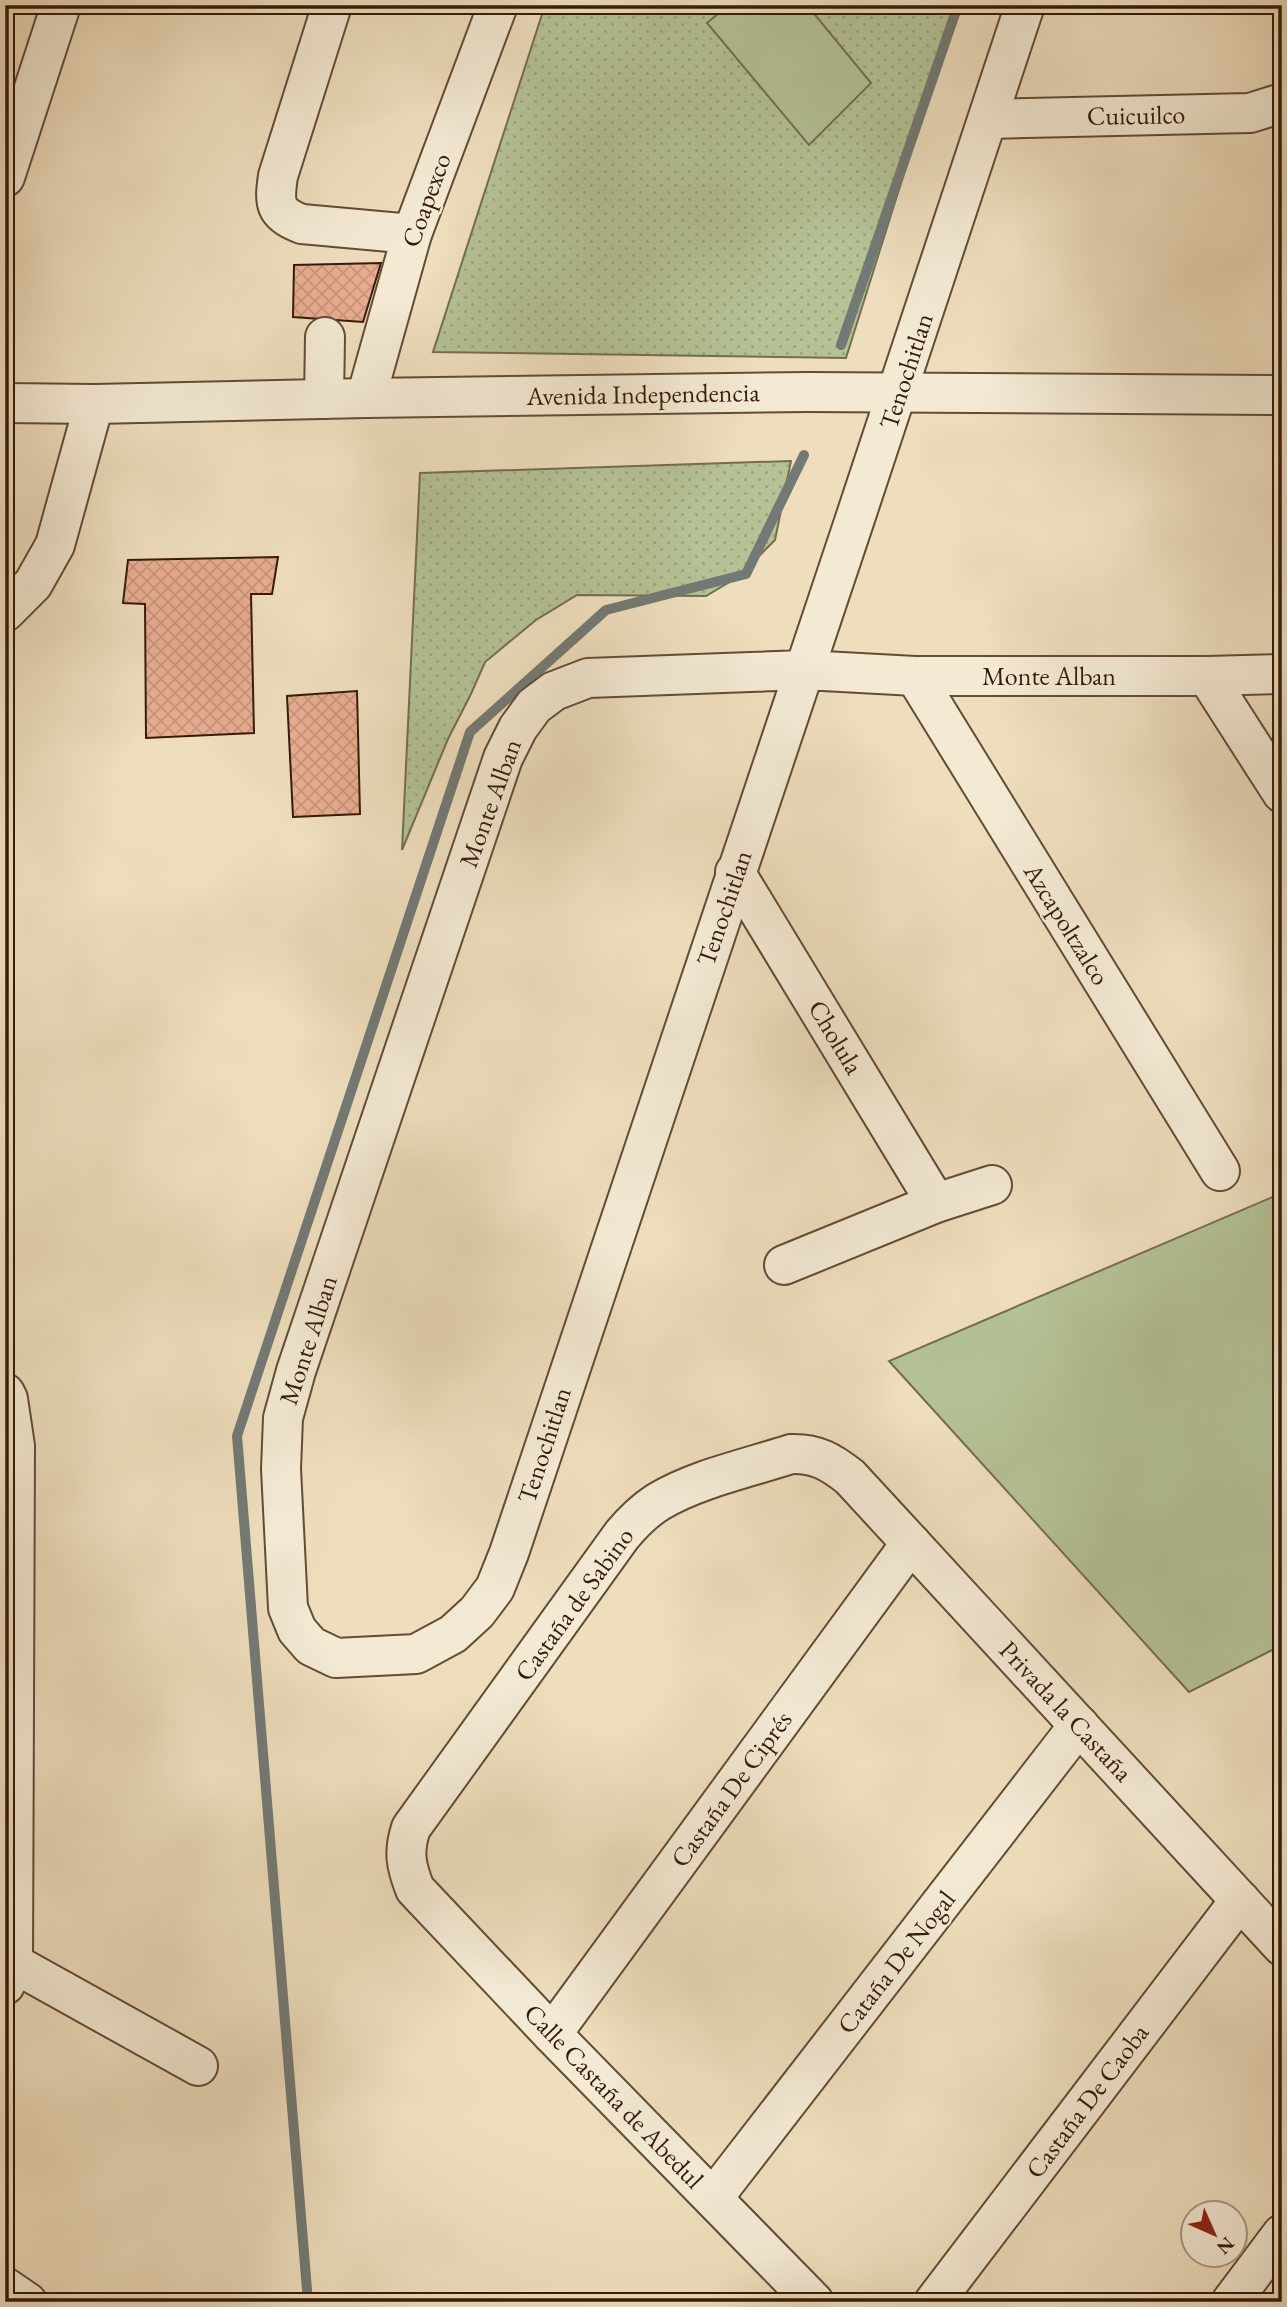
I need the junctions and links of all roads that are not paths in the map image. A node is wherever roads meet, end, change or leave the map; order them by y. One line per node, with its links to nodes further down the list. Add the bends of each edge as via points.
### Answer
1 (61, 5): 7 (street)
2 (332, 5): 8 (street, via 278,176 277,208 302,224)
3 (498, 5): 8 (street, Coapexco)
4 (1026, 5): 6 (street, Tenochitlan)
5 (1282, 103): 6 (street, Cuicuilco, via 1250,113)
6 (988, 119): 10 (street, Tenochitlan)
7 (7, 163)
8 (412, 234): 12 (street, Coapexco)
9 (325, 337): 13 (street)
10 (881, 393): 11 (street, Avenida Independencia); 12 (street, Avenida Independencia); 17 (street, Tenochitlan)
11 (1282, 395)
12 (366, 398): 13 (street, Avenida Independencia)
13 (324, 399): 15 (street, Avenida Independencia)
14 (5, 403): 15 (street, Avenida Independencia)
15 (94, 404): 16 (street, via 55,545 33,584)
16 (5, 612)
17 (805, 670): 19 (street, Monte Alban); 22 (street, Tenochitlan); 30 (street, Monte Alban, via 588,678 554,691 534,706 518,728 503,758 283,1418 288,1608)
18 (1282, 674): 20 (street, Monte Alban)
19 (915, 676): 20 (street, Monte Alban); 23 (street, Azcapoltzalco)
20 (1207, 676): 21 (street)
21 (1282, 793)
22 (735, 872): 25 (street, Cholula); 30 (street, Tenochitlan, via 495,1588 453,1634 416,1654 336,1658 311,1646)
23 (1220, 1171)
24 (992, 1185): 25 (street)
25 (936, 1203): 26 (street)
26 (784, 1265)
27 (5, 1393): 35 (street, via 15,1446)
28 (850, 1477): 29 (street, Privada la Castaña); 32 (street, Castaña de Sabino, via 820,1457 791,1454 680,1490 636,1519 411,1828 405,1846)
29 (911, 1543): 31 (street, Privada la Castaña); 36 (street, Castaña De Ciprés)
30 (297, 1630)
31 (1079, 1725): 33 (street, Privada la Castaña); 38 (street, Cataña De Nogal)
32 (415, 1889): 36 (street, Calle Castaña de Abedul)
33 (1240, 1900): 34 (street, Privada la Castaña); 43 (street, Castaña De Caoba)
34 (1282, 1946)
35 (9, 1974): 37 (street)
36 (552, 2034): 38 (street, Calle Castaña de Abedul)
37 (198, 2066)
38 (713, 2198): 42 (street, Calle Castaña de Abedul)
39 (1282, 2234): 44 (street)
40 (5, 2287): 41 (street)
41 (27, 2302)
42 (814, 2302)
43 (934, 2302)
44 (1231, 2302)

